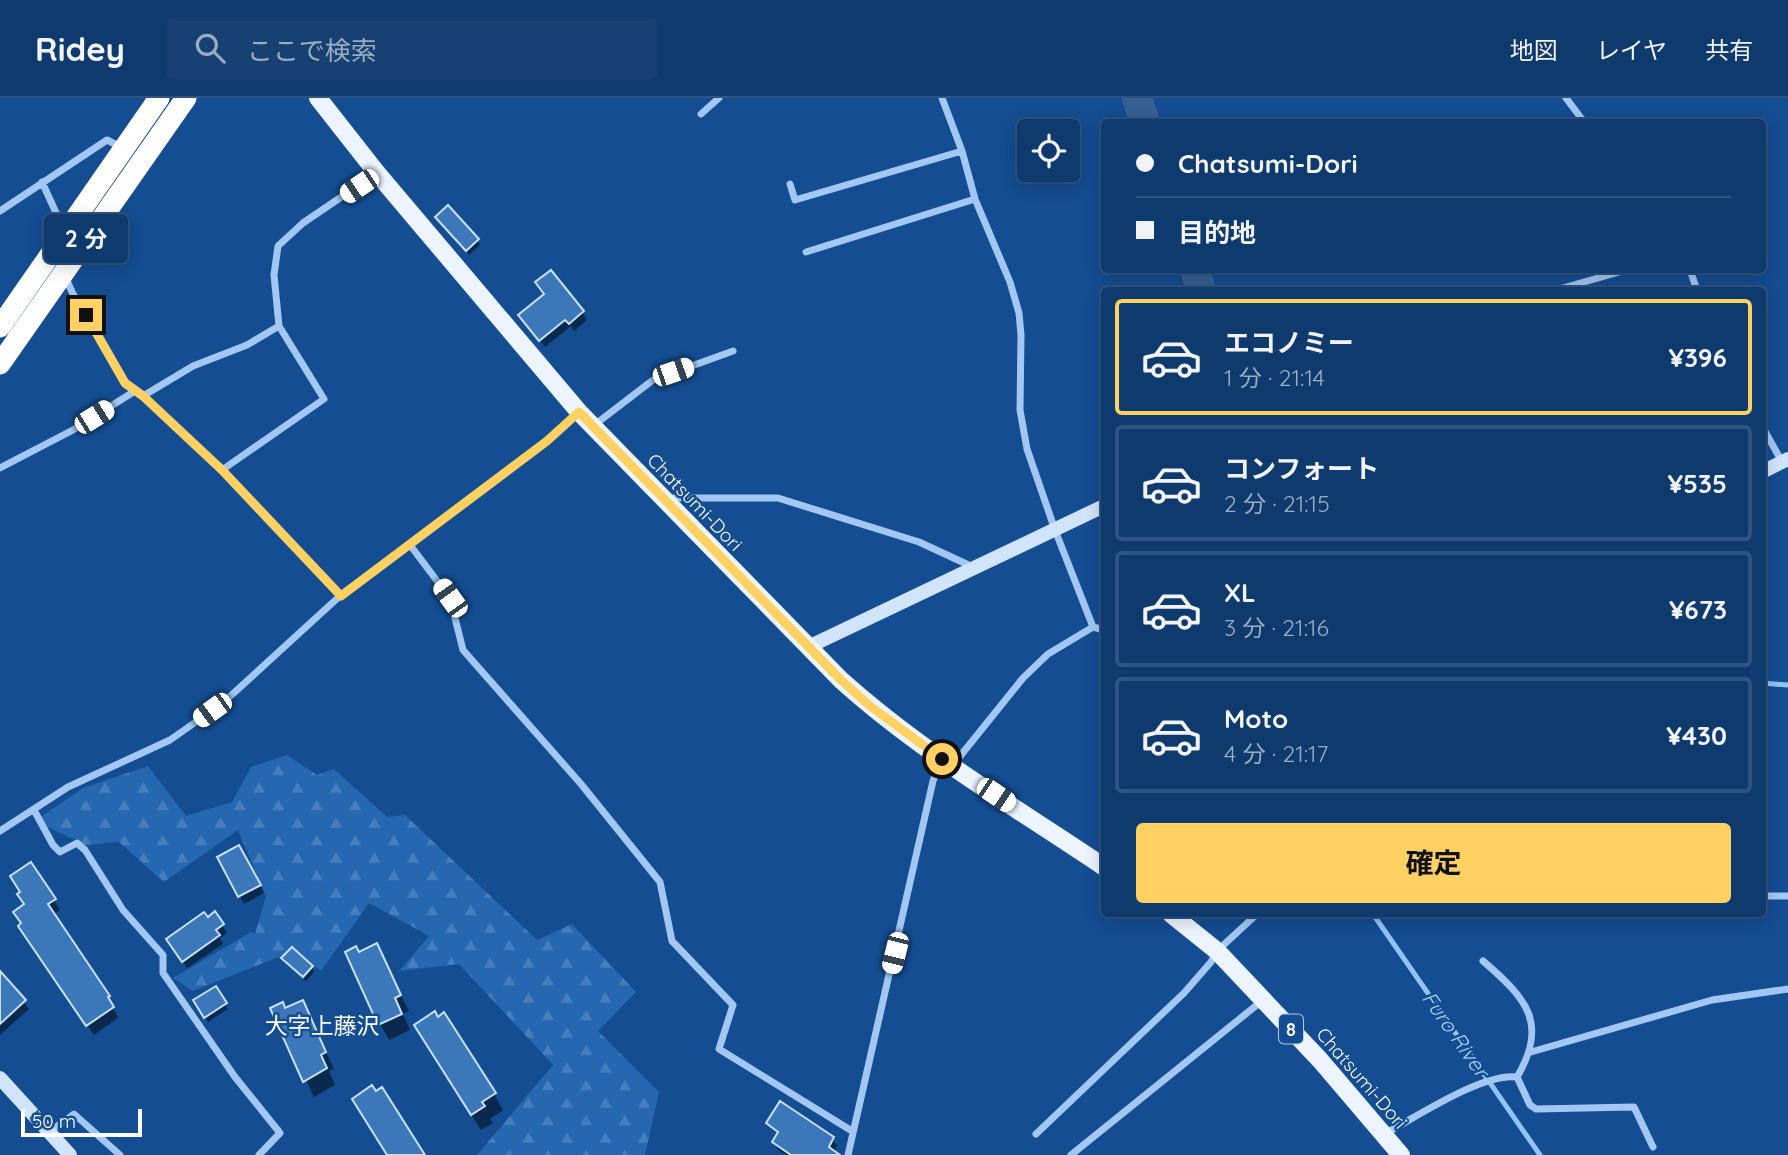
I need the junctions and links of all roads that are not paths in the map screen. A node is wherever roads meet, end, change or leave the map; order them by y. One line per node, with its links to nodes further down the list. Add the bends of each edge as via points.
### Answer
1 (159, 98): 9 (highway)
2 (186, 98): 18 (highway)
3 (318, 98): 11 (main road, Chatsumi-Dori)
4 (719, 98): 7 (street)
5 (942, 98): 10 (street)
6 (1566, 98): 8 (street)
7 (701, 114)
8 (1582, 119)
9 (125, 149): 12 (street, via 107,140); 16 (highway)
10 (962, 150): 13 (street, via 794,200); 14 (street)
11 (377, 173): 22 (street, via 303,223 278,246 274,275); 27 (main road, Chatsumi-Dori)
12 (42, 182): 15 (street); 16 (street)
13 (790, 184)
14 (975, 199): 17 (street); 36 (street, via 1019,313 1023,430)
15 (0, 211)
16 (65, 231): 21 (highway)
17 (806, 252)
18 (64, 272): 24 (highway); 25 (street, via 125,383)
19 (1616, 273): 20 (street)
20 (1566, 287)
21 (0, 327)
22 (279, 327): 26 (street, via 193,366); 32 (street, via 324,399)
23 (733, 351): 28 (street, via 653,380)
24 (0, 364)
25 (135, 391): 26 (street); 31 (street)
26 (143, 396): 32 (street)
27 (579, 412): 28 (main road, Chatsumi-Dori); 37 (street)
28 (592, 426): 34 (main road, Chatsumi-Dori)
29 (1766, 432): 30 (street)
30 (1785, 460): 33 (street)
31 (0, 468)
32 (222, 470): 39 (street)
33 (1766, 470)
34 (661, 498): 38 (street, via 778,498 919,542); 42 (main road, Chatsumi-Dori)
35 (1101, 507): 36 (street)
36 (1055, 530): 38 (street); 40 (street)
37 (410, 545): 39 (street); 58 (street, via 450,598 463,650 582,784 660,882 672,942 733,1005 719,1049)
38 (976, 569): 42 (street)
39 (341, 596): 44 (street, via 225,701 170,740 68,787)
40 (1093, 627): 41 (street); 43 (street, via 1048,654)
41 (1101, 629)
42 (808, 647): 43 (main road, Chatsumi-Dori, via 870,706)
43 (947, 763): 46 (main road, Chatsumi-Dori); 58 (street, via 933,781)
44 (34, 810): 45 (street); 65 (street, via 60,852 77,844 85,849 124,909 163,955 163,972 170,983 280,1133)
45 (0, 831)
46 (1101, 865)
47 (1766, 896): 48 (street)
48 (1788, 896)
49 (1175, 917): 51 (main road, Chatsumi-Dori / 8)
50 (1255, 917): 51 (street)
51 (1217, 951): 54 (main road, Chatsumi-Dori / 8); 60 (street, via 1184,993)
52 (1483, 961): 55 (street, via 1515,991 1529,1014 1534,1033)
53 (1788, 989): 55 (street, via 1712,1000)
54 (1264, 999): 61 (main road, Chatsumi-Dori / 8); 67 (street)
55 (1531, 1052): 56 (street)
56 (1517, 1077): 61 (street, via 1479,1084); 62 (street, via 1536,1109 1634,1107)
57 (0, 1078): 59 (street)
58 (852, 1131): 66 (street)
59 (49, 1132): 63 (street); 64 (street, via 74,1114)
60 (1035, 1134)
61 (1385, 1134): 68 (main road, Chatsumi-Dori / 8)
62 (1653, 1147)
63 (70, 1155)
64 (120, 1155)
65 (259, 1155)
66 (848, 1155)
67 (1071, 1155)
68 (1401, 1155)

